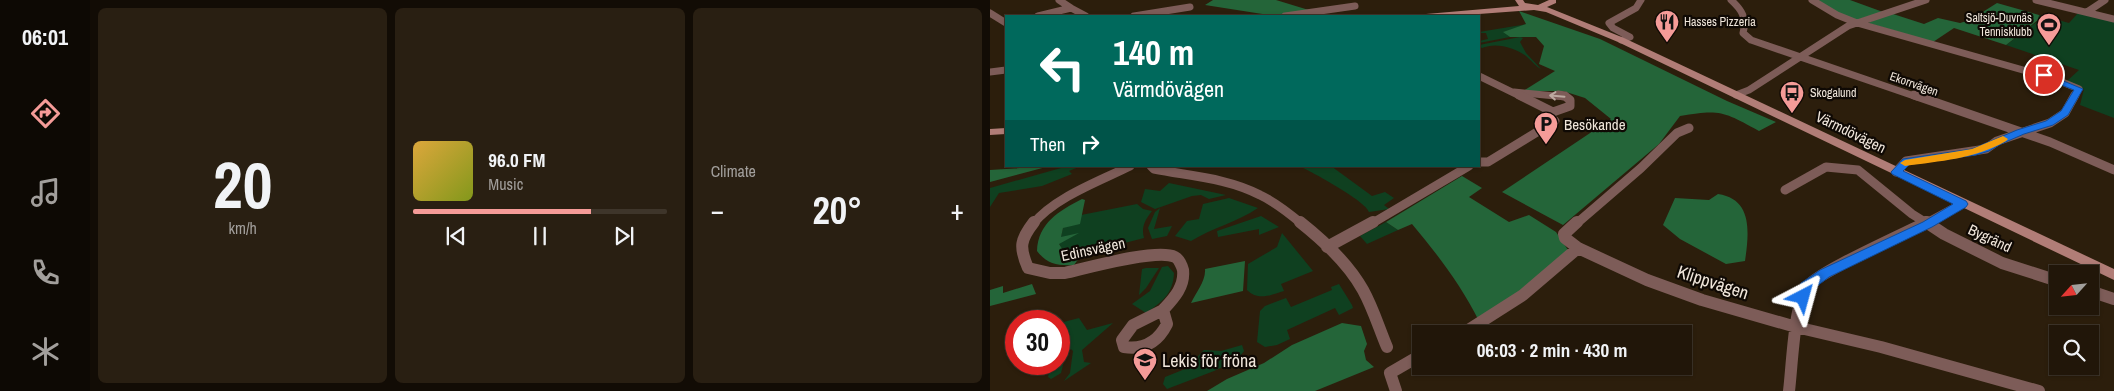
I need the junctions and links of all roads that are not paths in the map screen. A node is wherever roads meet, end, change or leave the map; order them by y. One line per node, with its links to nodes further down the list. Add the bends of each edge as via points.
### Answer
1 (1059, 0): 13 (street)
2 (1518, 0): 12 (main road, Värmdövägen, via 1522,5); 14 (main road)
3 (1553, 0): 12 (main road, Värmdövägen, via 1547,5); 26 (main road, Värmdövägen, via 1563,12)
4 (1641, 0): 27 (street, via 1636,8 1609,23 1630,37)
5 (1731, 0): 28 (street, Ekorrvägen, via 1745,16 1743,33 1751,40)
6 (1812, 0): 25 (street)
7 (1926, 0): 25 (street)
8 (2036, 0): 15 (street)
9 (2105, 0): 15 (street)
10 (1354, 3): 17 (street); 21 (street)
11 (1190, 7): 20 (street)
12 (1534, 7): 14 (main road); 26 (main road, Värmdövägen)
13 (1071, 8): 18 (street); 19 (street)
14 (1481, 11): 22 (main road)
15 (2087, 12): 23 (street)
16 (990, 13): 24 (street)
17 (1358, 14)
18 (1042, 15)
19 (1084, 15)
20 (1140, 15)
21 (1290, 15)
22 (1437, 15)
23 (2114, 19)
24 (1005, 22)
25 (1857, 22): 28 (street); 38 (street, via 2059,80 2079,89 2065,113 2050,123)
26 (1602, 32): 27 (main road, Värmdövägen)
27 (1621, 40): 33 (main road, Värmdövägen)
28 (1800, 58): 33 (street); 38 (street, Ekorrvägen)
29 (1005, 70): 30 (street)
30 (990, 72)
31 (1480, 76): 32 (street)
32 (1514, 92): 32 (street, one-way to 32, via 1553,112 1570,106 1570,100 1565,96)
33 (1736, 95): 44 (main road, Värmdövägen)
34 (1555, 121): 39 (street, via 1488,162)
35 (1689, 128): 49 (street, via 1676,133 1641,168 1564,234)
36 (1005, 131): 37 (main road)
37 (990, 132)
38 (2020, 132): 43 (street, Ekorrvägen); 44 (street, via 1986,149 1906,161)
39 (1480, 162)
40 (1128, 167): 54 (street, Edinsvägen, via 1056,204 1036,219 1024,237 1022,254 1028,268 1050,273 1087,269 1154,254 1175,257 1183,271 1181,286)
41 (1152, 167): 48 (street, via 1261,195 1298,220)
42 (1467, 167): 48 (street)
43 (2114, 170)
44 (1896, 172): 46 (main road, Värmdövägen)
45 (1785, 190): 47 (street, Bygränd, via 1826,167 1858,170)
46 (1962, 204): 47 (street); 50 (main road, Värmdövägen)
47 (1927, 224): 51 (street, Bygränd, via 2002,263); 56 (street, via 1845,263 1806,287)
48 (1327, 247): 57 (street, via 1364,289)
49 (1578, 248): 55 (street, via 1537,286); 56 (street, Klippvägen, via 1647,280 1702,300)
50 (2114, 275)
51 (2049, 278)
52 (2099, 295): 53 (street)
53 (2114, 299)
54 (1163, 310)
55 (1477, 325)
56 (1796, 327): 60 (street); 61 (street, Klippvägen)
57 (1387, 348)
58 (1412, 360): 59 (street, via 1390,373)
59 (1396, 391)
60 (1789, 391)
61 (2039, 391)

